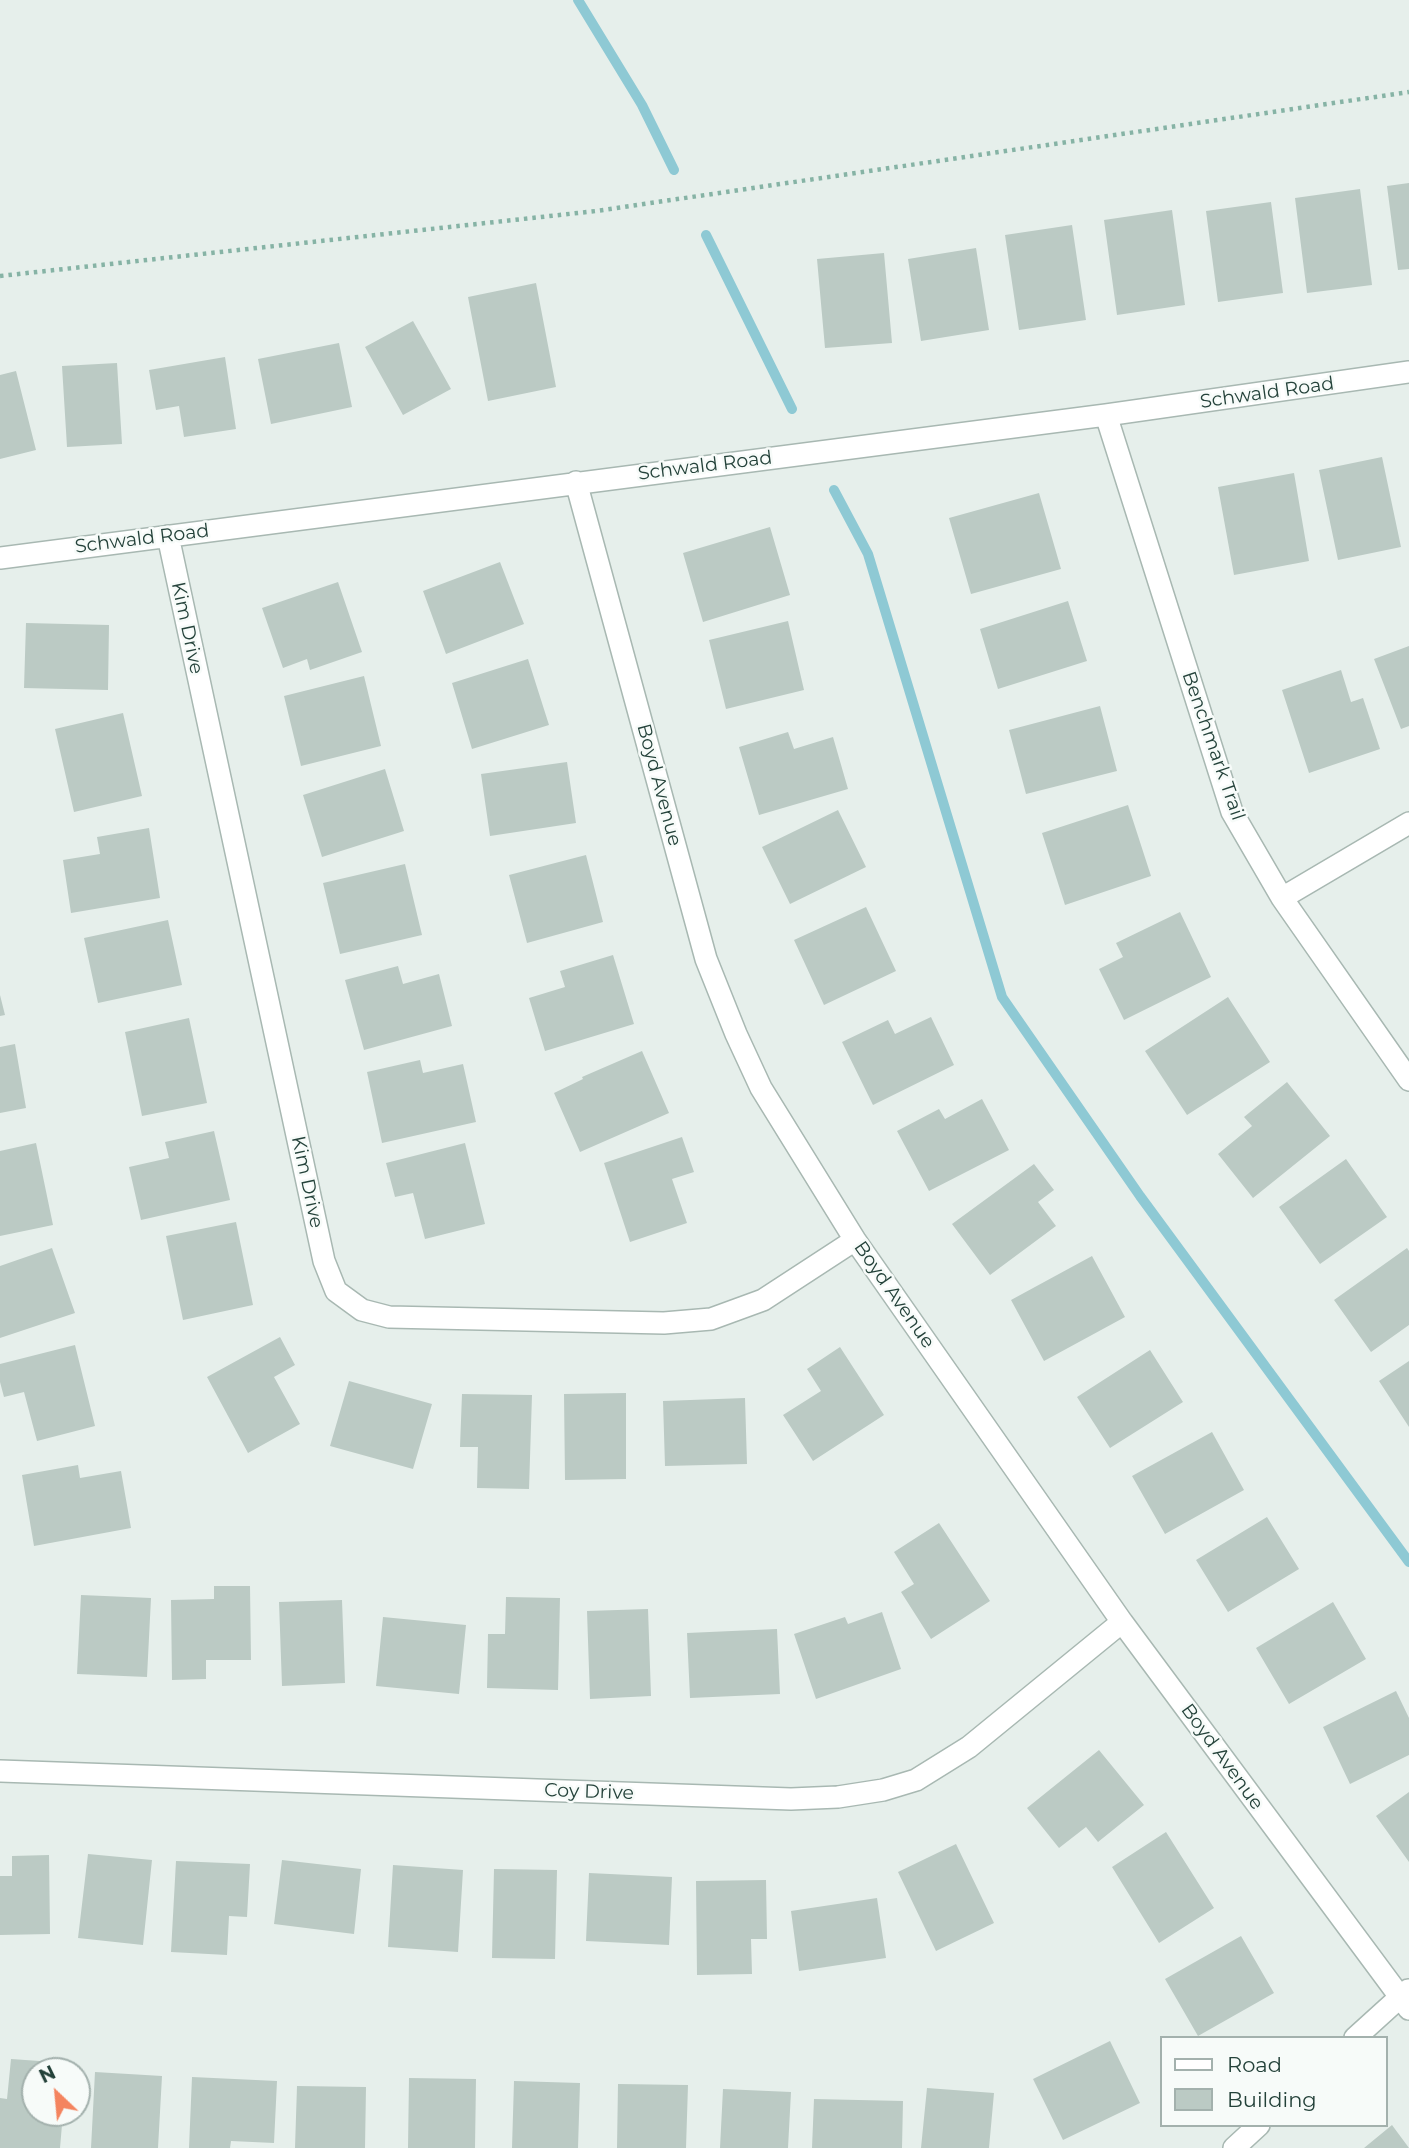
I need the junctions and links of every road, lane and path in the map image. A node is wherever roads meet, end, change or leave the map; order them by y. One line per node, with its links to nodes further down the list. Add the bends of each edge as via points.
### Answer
1 (1409, 92): 2 (path, via 596,211)
2 (0, 276)
3 (1409, 372): 4 (street, Schwald Road)
4 (1106, 415): 5 (street, Schwald Road); 9 (street, Benchmark Trail, via 1232,812)
5 (576, 482): 6 (street, Schwald Road); 11 (street, Boyd Avenue, via 706,959 761,1088)
6 (168, 536): 7 (street, Schwald Road); 11 (street, Kim Drive, via 324,1261 335,1291 362,1310 389,1317 664,1323 711,1319 763,1300)
7 (0, 558)
8 (1409, 823): 9 (street)
9 (1282, 898): 10 (street, Benchmark Trail)
10 (1409, 1080)
11 (855, 1240): 12 (street, Boyd Avenue)
12 (1122, 1622): 13 (street, Coy Drive, via 969,1747 916,1780 838,1797); 14 (street, Boyd Avenue)
13 (0, 1771)
14 (1406, 1998): 15 (street)
15 (1358, 2036)
16 (1257, 2127): 17 (street)
17 (1234, 2148)

